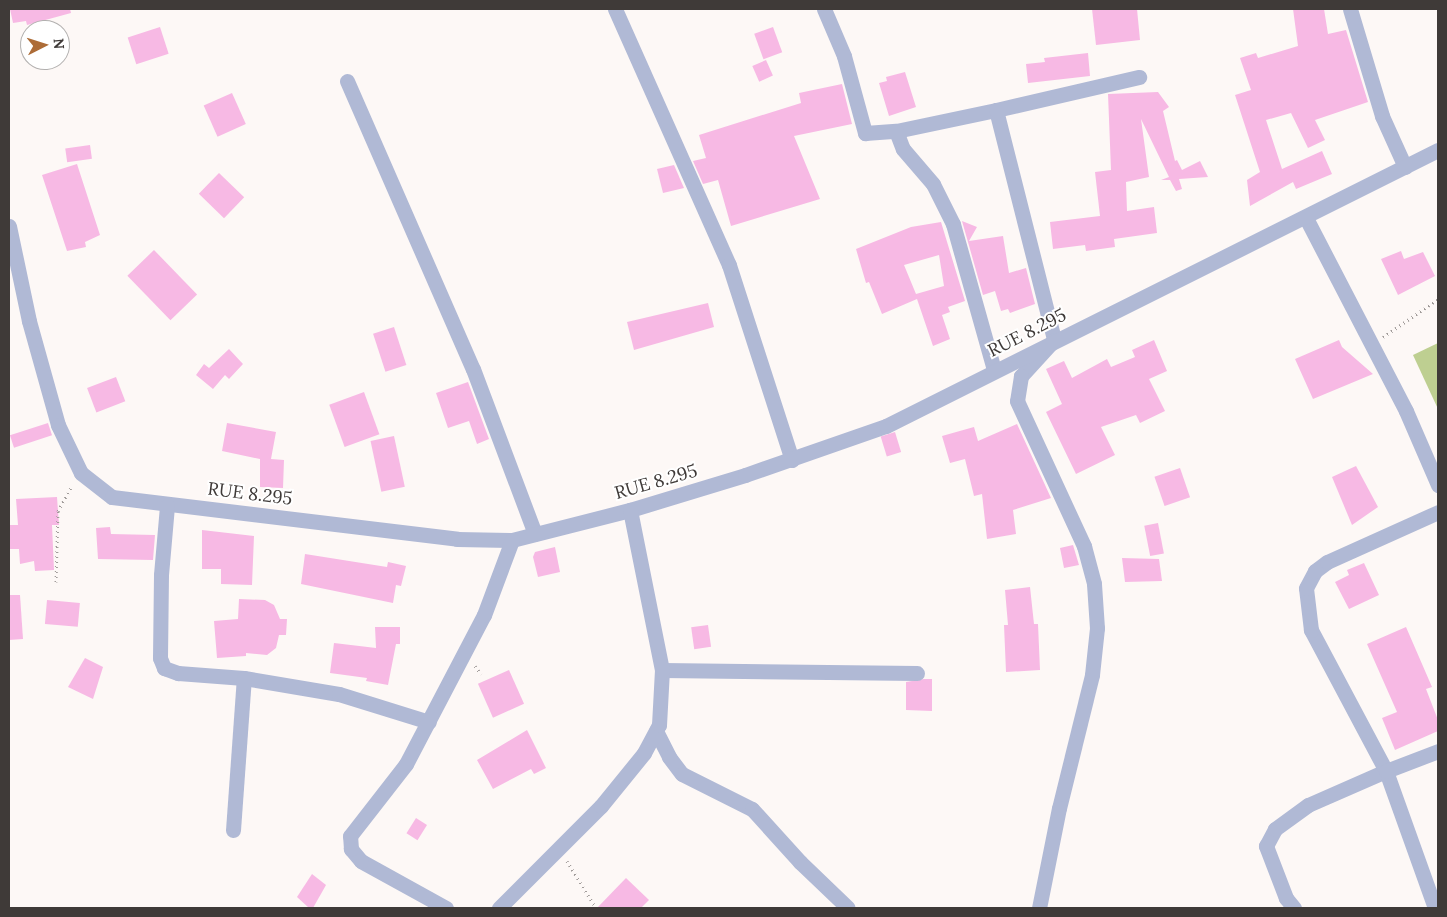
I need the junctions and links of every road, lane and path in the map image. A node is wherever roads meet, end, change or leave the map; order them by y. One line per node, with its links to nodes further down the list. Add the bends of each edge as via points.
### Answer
1 (615, 9): 16 (street, via 729,265)
2 (824, 9): 7 (street, via 844,56 865,133)
3 (1350, 9): 9 (street, via 1382,116)
4 (1139, 77): 6 (street)
5 (347, 81): 22 (street, via 473,369)
6 (996, 110): 7 (street); 13 (street)
7 (896, 132): 15 (street, via 903,150 933,184 953,224)
8 (1438, 150): 9 (street, RUE 8.295)
9 (1405, 167): 10 (street, RUE 8.295)
10 (1306, 218): 13 (street, RUE 8.295); 14 (street)
11 (9, 226): 17 (street, RUE 8.295, via 49,395 58,425)
12 (1438, 299): 14 (path)
13 (1054, 340): 15 (street, RUE 8.295); 39 (street, via 1021,376 1017,401 1084,546 1094,584 1097,628 1092,675 1059,808)
14 (1372, 346): 18 (street, via 1406,411)
15 (994, 370): 16 (street, RUE 8.295, via 886,426)
16 (792, 460): 20 (street, RUE 8.295)
17 (81, 473): 19 (street, RUE 8.295, via 112,497); 24 (path, via 58,511)
18 (1438, 485)
19 (167, 506): 23 (street, RUE 8.295, via 202,506 457,539); 27 (street, via 161,575 160,658 164,668 178,673)
20 (630, 510): 22 (street, RUE 8.295); 25 (street)
21 (1438, 512): 31 (street, via 1327,562 1315,571 1306,588 1311,630)
22 (535, 534): 23 (street, RUE 8.295)
23 (512, 540): 28 (street, via 484,615)
24 (56, 582)
25 (662, 670): 26 (street); 29 (street, via 663,693)
26 (917, 673)
27 (244, 678): 28 (street, via 339,694); 32 (street)
28 (429, 722): 35 (street, via 406,764 350,836 351,849 361,862)
29 (656, 731): 33 (street, via 644,754 601,806); 38 (street, via 682,774 752,809)
30 (1438, 751): 31 (street)
31 (1386, 771): 34 (street); 40 (street, via 1308,805 1275,829 1266,846 1286,898)
32 (233, 830)
33 (560, 848): 36 (street); 37 (path, via 582,891)
34 (1429, 893): 41 (street); 42 (street)
35 (446, 908)
36 (499, 908)
37 (596, 908)
38 (848, 908)
39 (1039, 908)
40 (1294, 908)
41 (1424, 908)
42 (1435, 908)

